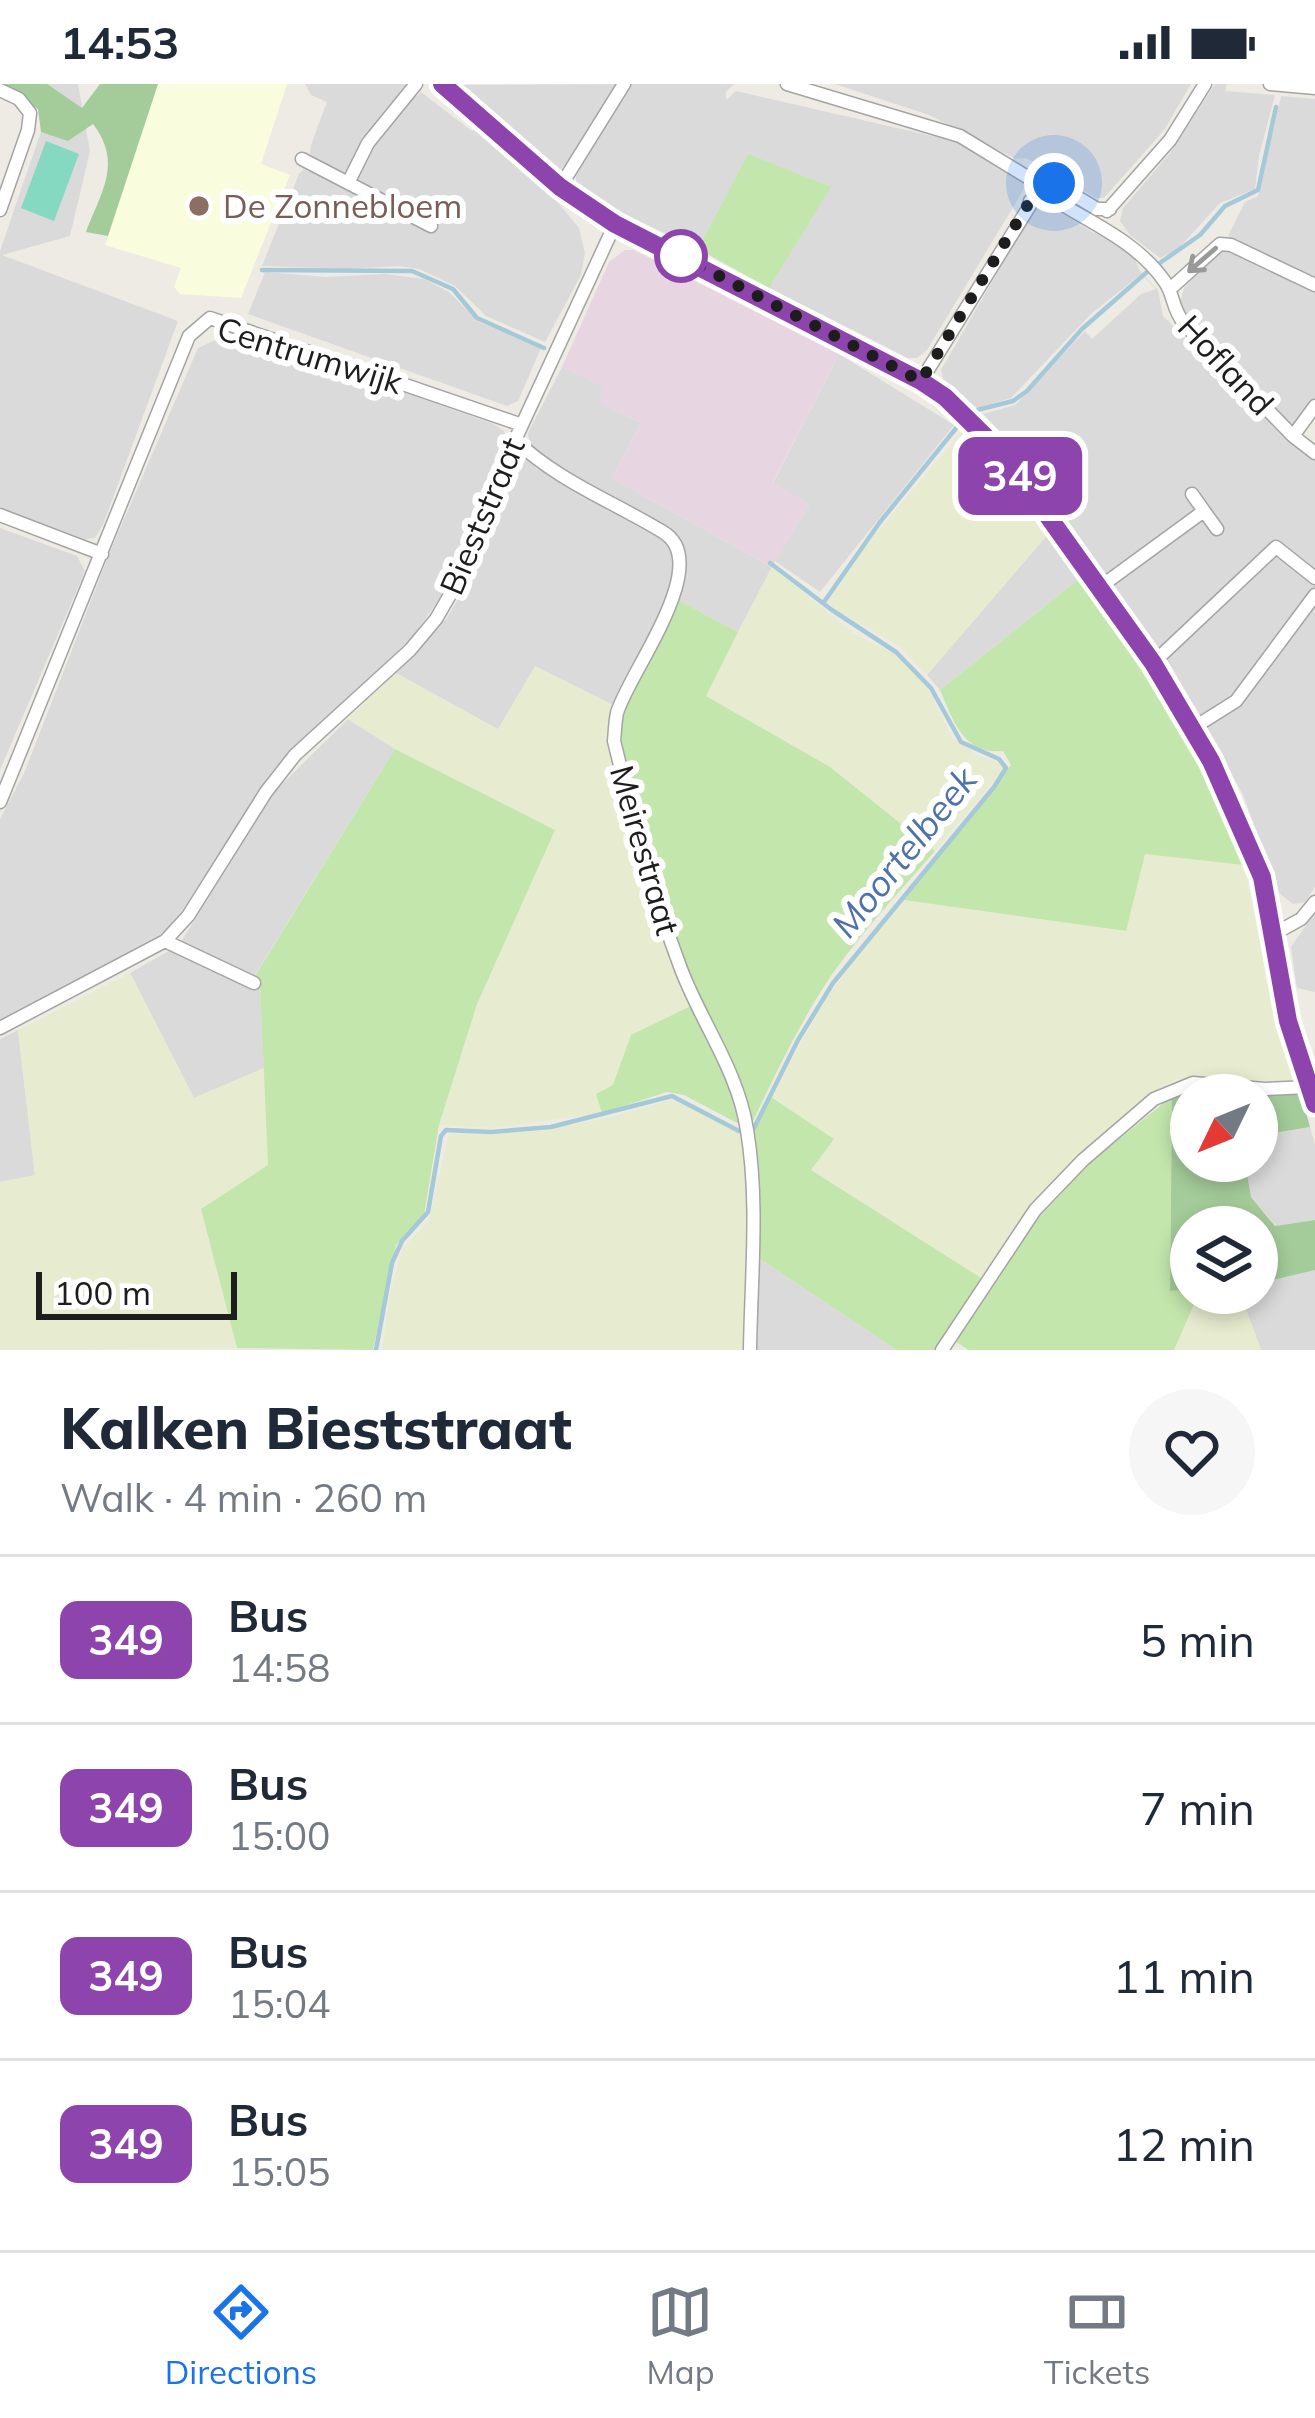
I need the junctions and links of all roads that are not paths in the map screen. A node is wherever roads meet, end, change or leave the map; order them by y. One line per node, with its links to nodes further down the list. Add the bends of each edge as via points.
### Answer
1 (416, 84): 10 (street, via 368,143)
2 (445, 84): 12 (street)
3 (624, 84): 12 (street)
4 (787, 84): 11 (street, via 960,136)
5 (1205, 84): 14 (street, via 1170,140)
6 (1270, 84): 7 (street)
7 (1315, 88)
8 (0, 90): 15 (street, via 30,112)
9 (302, 159): 10 (street)
10 (348, 183): 18 (street)
11 (1042, 186): 13 (street); 14 (street, via 1054,183 1096,209)
12 (560, 187): 17 (street)
13 (1030, 201): 16 (street, Hofland, via 1050,197); 21 (street)
14 (1109, 208): 16 (street)
15 (0, 210)
16 (1098, 222): 20 (street, Hofland)
17 (615, 224): 21 (street); 23 (street, Bieststraat)
18 (431, 226)
19 (1315, 285): 20 (street, Hofland, one-way to 20, via 1220,244)
20 (1170, 289): 24 (street, Hofland, via 1185,325)
21 (921, 381): 33 (street, via 1005,456)
22 (1315, 406): 24 (street, Hofland)
23 (522, 425): 25 (street, Bieststraat); 31 (street, Centrumwijk, via 210,318 189,336)
24 (1293, 436): 26 (street, Hofland)
25 (515, 440): 40 (street, Bieststraat, via 436,619 296,755); 45 (street, Meirestraat, via 544,468 669,535 682,557 678,587 616,716 614,741 653,889 682,973 728,1063 747,1129)
26 (1315, 454)
27 (1192, 494): 28 (street)
28 (1204, 511): 30 (street); 33 (street)
29 (0, 515): 31 (street)
30 (1217, 529)
31 (102, 554): 37 (street, Centrumwijk)
32 (1315, 578): 35 (street, via 1276,547)
33 (1100, 586): 35 (street)
34 (1315, 595): 36 (street, via 1236,701)
35 (1153, 663): 36 (street)
36 (1193, 728): 39 (street, via 1251,847)
37 (0, 802)
38 (1315, 902): 39 (street)
39 (1274, 934): 43 (street)
40 (165, 941): 41 (street); 42 (street, Bieststraat)
41 (254, 983)
42 (0, 1028)
43 (1309, 1088): 44 (street); 46 (street, via 1192,1083 1154,1099 1035,1210)
44 (1315, 1104)
45 (750, 1350)
46 (942, 1350)

